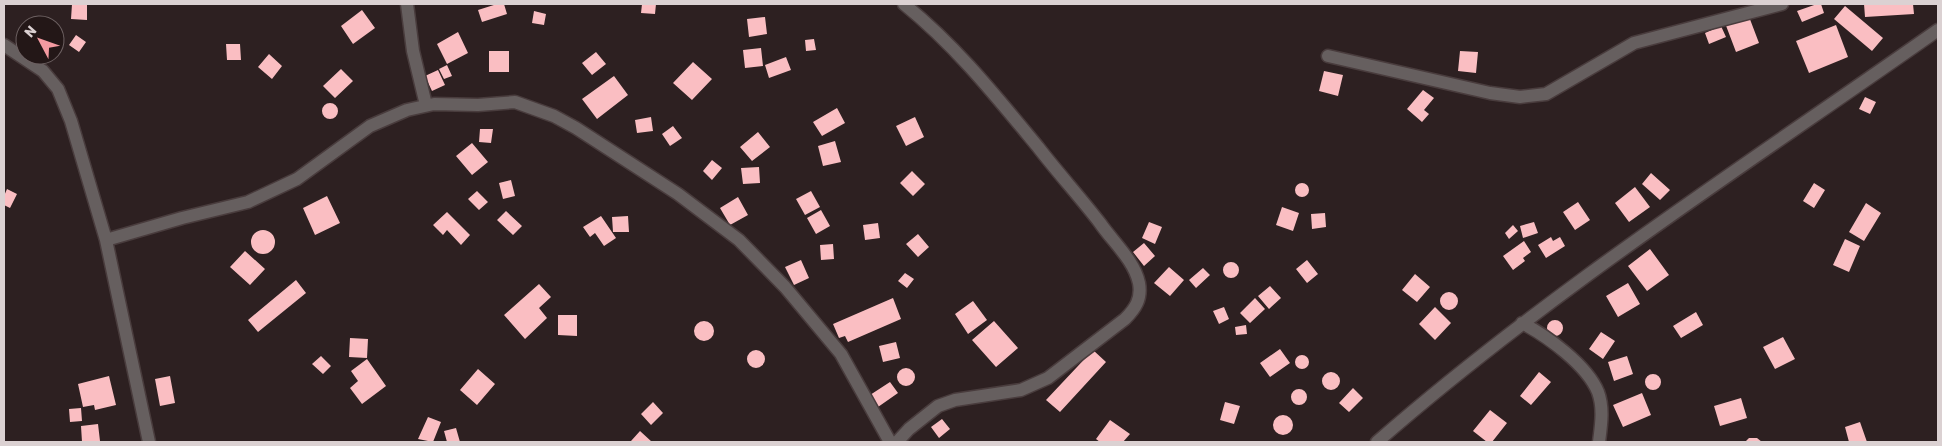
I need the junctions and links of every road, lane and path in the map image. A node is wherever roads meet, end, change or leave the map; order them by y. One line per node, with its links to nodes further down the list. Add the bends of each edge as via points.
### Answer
1 (407, 4): 7 (street, via 413,51)
2 (904, 4): 12 (street, via 938,32 984,79 1085,204 1131,264 1139,284 1140,298 1125,319 1048,378 1021,390 954,400 938,406)
3 (1782, 4): 6 (street, via 1634,42 1546,94 1520,97)
4 (1938, 30): 9 (street)
5 (4, 44): 8 (street, via 43,70 58,89)
6 (1328, 56)
7 (426, 105): 8 (street, via 370,126 297,179 248,202); 11 (street, via 515,102 554,116 678,194 739,240 821,328 841,354)
8 (106, 240): 10 (street)
9 (1522, 323): 13 (street); 14 (street, via 1561,348 1598,391 1601,405)
10 (149, 442)
11 (890, 442)
12 (897, 442)
13 (1377, 442)
14 (1599, 442)

